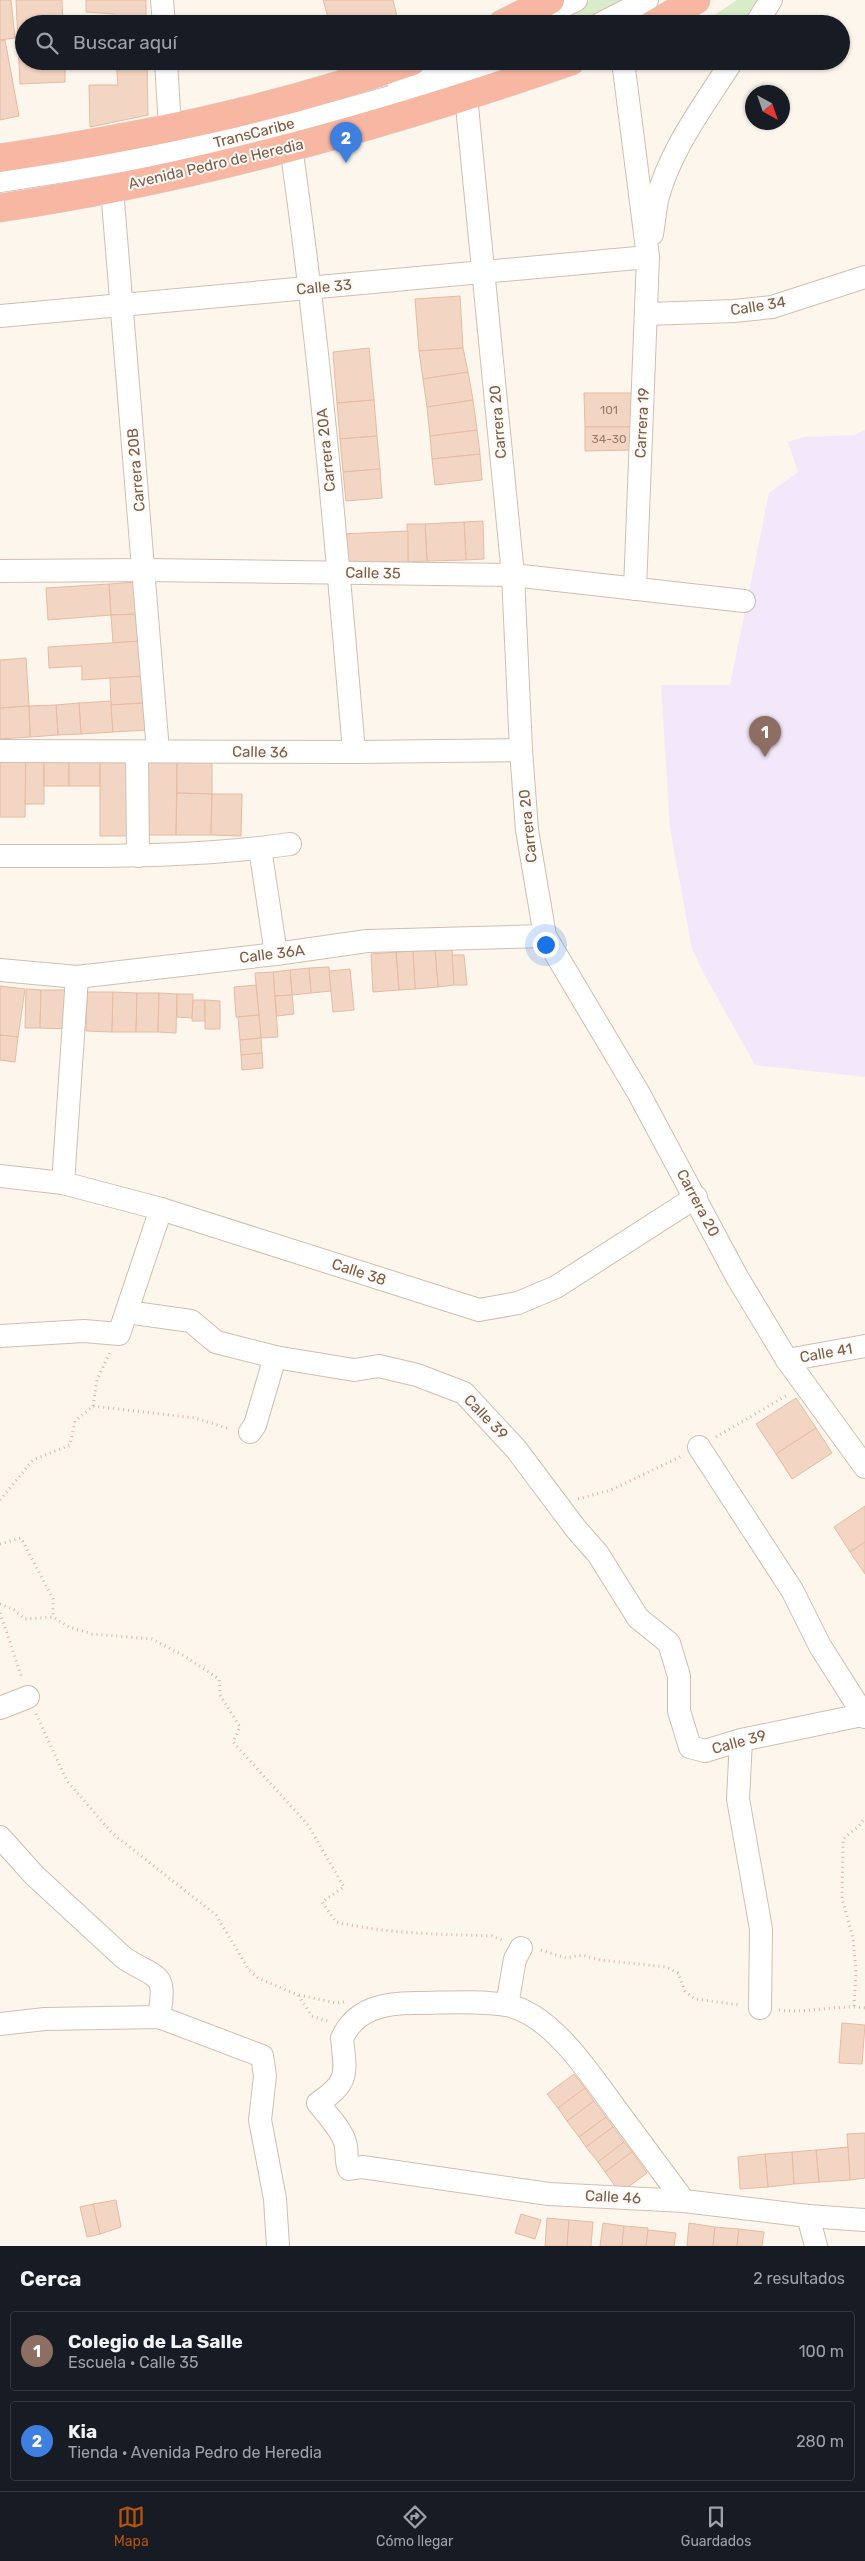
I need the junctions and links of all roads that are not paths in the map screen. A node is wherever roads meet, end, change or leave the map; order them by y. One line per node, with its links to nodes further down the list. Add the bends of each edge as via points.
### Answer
1 (162, 0): 7 (street)
2 (550, 0): 8 (highway)
3 (576, 0): 9 (street)
4 (647, 0): 10 (street)
5 (696, 0): 11 (highway)
6 (772, 0): 12 (street)
7 (163, 15)
8 (520, 15)
9 (545, 15)
10 (618, 15)
11 (670, 15)
12 (762, 15)
13 (168, 70): 21 (street)
14 (385, 70): 21 (highway)
15 (415, 70): 21 (street, TransCaribe, via 344,96 216,132)
16 (479, 70): 21 (street, TransCaribe, via 275,128)
17 (544, 70): 20 (highway, Avenida Pedro de Heredia)
18 (624, 70): 29 (street, Carrera 19)
19 (726, 70): 29 (street, Carrera 19, via 690,129 663,182)
20 (466, 96): 22 (highway, Avenida Pedro de Heredia); 30 (street, Carrera 20)
21 (185, 137): 23 (highway, via 80,146); 24 (street); 25 (street, TransCaribe); 26 (street, TransCaribe)
22 (291, 147): 24 (highway, Avenida Pedro de Heredia); 32 (street, Carrera 20A)
23 (0, 158)
24 (230, 164): 27 (highway, Avenida Pedro de Heredia)
25 (0, 168)
26 (0, 181)
27 (112, 189): 28 (highway, Avenida Pedro de Heredia); 33 (street, Carrera 20B)
28 (0, 208)
29 (648, 257): 30 (street, Calle 33); 34 (street, Carrera 19)
30 (484, 272): 32 (street, Calle 33); 39 (street, Carrera 20)
31 (865, 277): 34 (street, Calle 34, via 772,307)
32 (310, 288): 33 (street, Calle 33); 38 (street, Carrera 20A)
33 (123, 305): 35 (street, Calle 33); 36 (street, Carrera 20B)
34 (647, 314): 40 (street, Carrera 19)
35 (0, 316)
36 (145, 570): 37 (street, Calle 35); 38 (street, Calle 35); 44 (street, Carrera 20B)
37 (0, 571)
38 (339, 573): 39 (street, Calle 35); 45 (street, Carrera 20A)
39 (513, 575): 40 (street, Calle 35); 42 (street, Carrera 20)
40 (635, 588): 41 (street, Calle 35)
41 (744, 601)
42 (521, 750): 45 (street, Calle 36); 50 (street, Carrera 20, via 527,830)
43 (0, 751): 44 (street, Calle 36)
44 (148, 751): 45 (street, Calle 36); 49 (street, Carrera 20B)
45 (354, 752)
46 (290, 844): 47 (street)
47 (260, 848): 49 (street); 51 (street)
48 (0, 856): 49 (street)
49 (138, 856)
50 (545, 936): 51 (street, Calle 36A, via 367,941); 56 (street, Carrera 20)
51 (276, 954): 53 (street, Calle 36A)
52 (0, 970): 53 (street, Calle 36A)
53 (77, 976): 55 (street)
54 (0, 1176): 55 (street, Calle 38)
55 (63, 1183): 57 (street, Calle 38)
56 (696, 1197): 57 (street, Calle 38, via 556,1287 518,1303 479,1310); 62 (street, Carrera 20, via 737,1277)
57 (161, 1209): 58 (street)
58 (127, 1312): 59 (street, via 119,1334 84,1331); 61 (street, via 191,1321 216,1342)
59 (0, 1336)
60 (865, 1346): 62 (street, Calle 41)
61 (276, 1357): 63 (street); 69 (street, Calle 39, via 354,1370 379,1366 417,1375 464,1393 516,1449 576,1530 598,1554 638,1618 669,1643 679,1676 679,1711 690,1747 705,1751)
62 (787, 1360): 65 (street, Carrera 20)
63 (250, 1432)
64 (699, 1447): 68 (street, via 792,1590 820,1646)
65 (863, 1461)
66 (28, 1697): 67 (street)
67 (0, 1708)
68 (863, 1716): 69 (street, Calle 39)
69 (741, 1740): 73 (street, via 738,1799 761,1929)
70 (0, 1837): 74 (street, via 34,1875 124,1958 155,1973 162,1983)
71 (521, 1948): 72 (street, via 515,1959)
72 (507, 2005): 76 (street, via 530,2014 576,2057); 76 (street, Calle 46, via 410,2003 361,2013 342,2038 344,2071 340,2087 318,2103 343,2138 346,2164 350,2169 362,2167 549,2194)
73 (760, 2008)
74 (159, 2016): 75 (street, via 45,2019); 79 (street, via 262,2056 265,2076 260,2120 275,2199)
75 (0, 2024)
76 (684, 2201): 77 (street, Calle 46)
77 (808, 2216): 78 (street, Calle 46); 80 (street)
78 (865, 2220)
79 (278, 2246)
80 (816, 2246)

